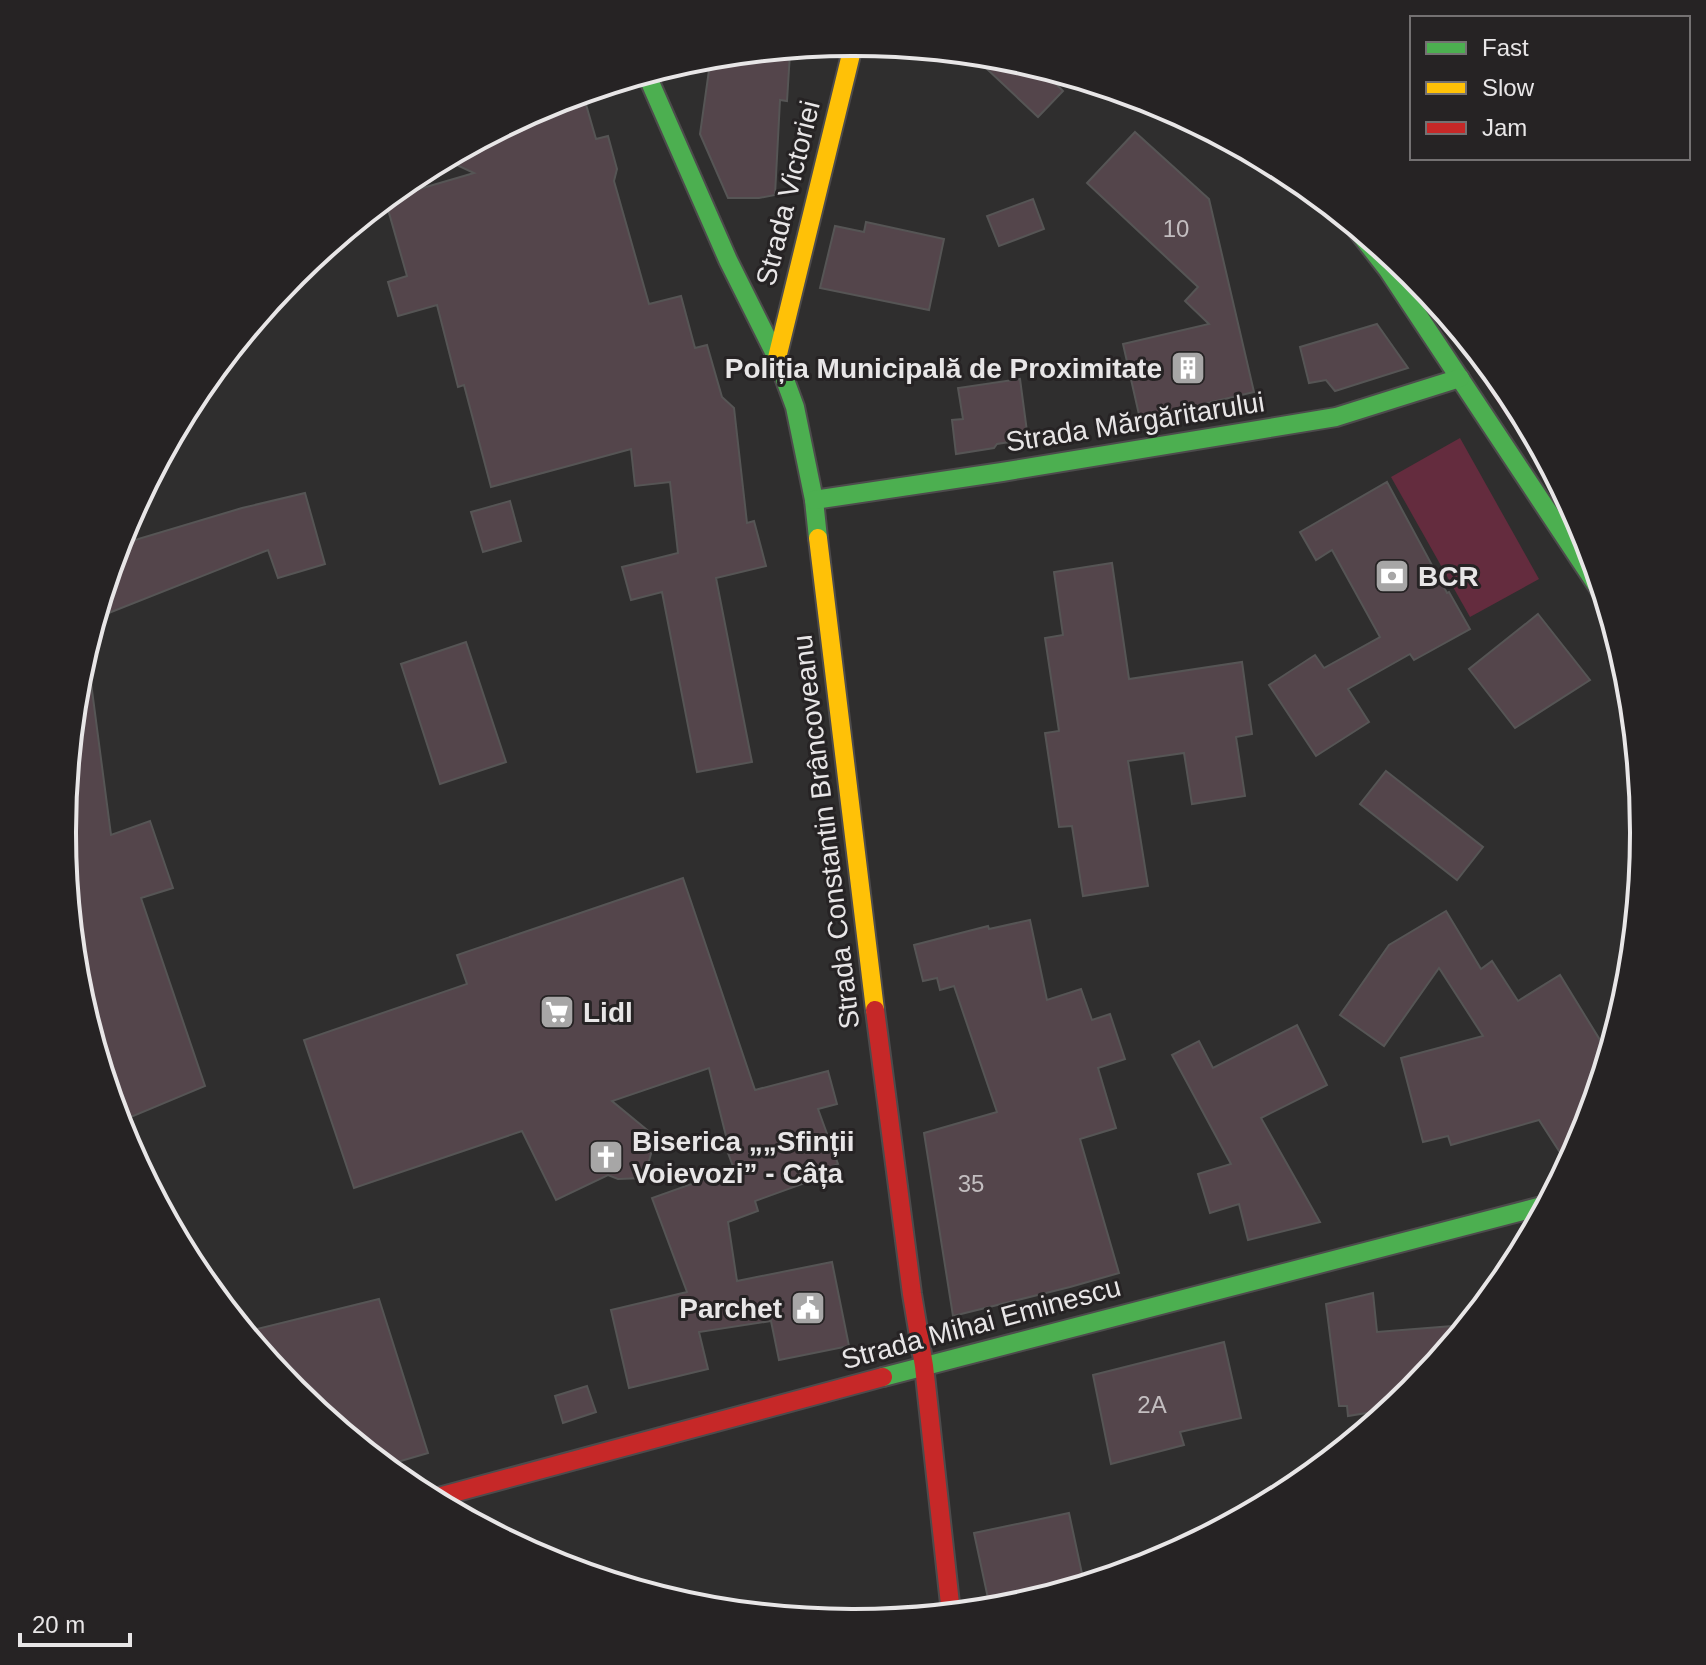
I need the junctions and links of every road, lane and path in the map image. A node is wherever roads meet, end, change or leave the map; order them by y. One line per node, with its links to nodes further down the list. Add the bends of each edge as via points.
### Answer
1 (851, 56): 4 (street, Strada Victoriei)
2 (650, 83): 4 (street, Strada Constantin Brâncoveanu)
3 (1388, 270): 5 (street)
4 (777, 358): 6 (street, Strada Constantin Brâncoveanu, via 795,407)
5 (1460, 378): 6 (street, Strada Mărgăritarului, via 1336,417); 7 (street)
6 (814, 500): 9 (street, Strada Constantin Brâncoveanu)
7 (1578, 557)
8 (1532, 1209): 9 (street, Strada Mihai Eminescu)
9 (924, 1366): 10 (street, Strada Mihai Eminescu); 11 (street, Strada Constantin Brâncoveanu)
10 (448, 1494)
11 (950, 1602)

